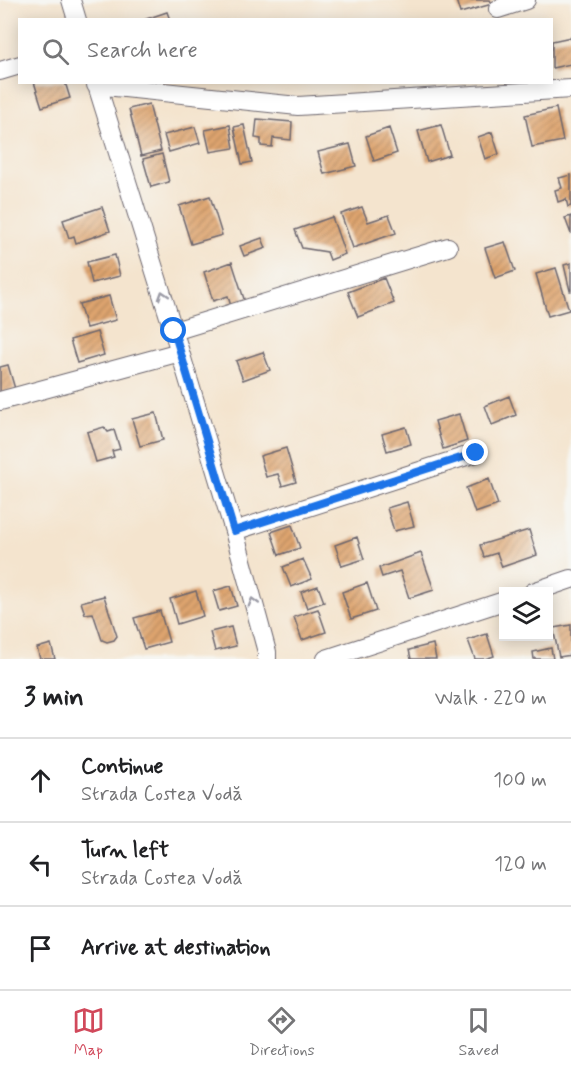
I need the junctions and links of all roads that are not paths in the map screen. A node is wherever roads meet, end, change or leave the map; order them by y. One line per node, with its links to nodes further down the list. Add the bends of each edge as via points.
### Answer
1 (71, 0): 4 (street)
2 (526, 0): 3 (street)
3 (498, 9)
4 (76, 18)
5 (18, 66): 6 (street)
6 (0, 71)
7 (96, 84): 8 (street, via 298,106); 10 (street, one-way to 7)
8 (571, 89)
9 (448, 247): 10 (street)
10 (174, 331): 11 (street)
11 (180, 352): 12 (street); 14 (street)
12 (0, 401)
13 (476, 453): 14 (street)
14 (234, 531): 18 (street, one-way to 14)
15 (571, 579): 16 (street)
16 (546, 587)
17 (499, 603): 19 (street)
18 (267, 659)
19 (326, 659)

